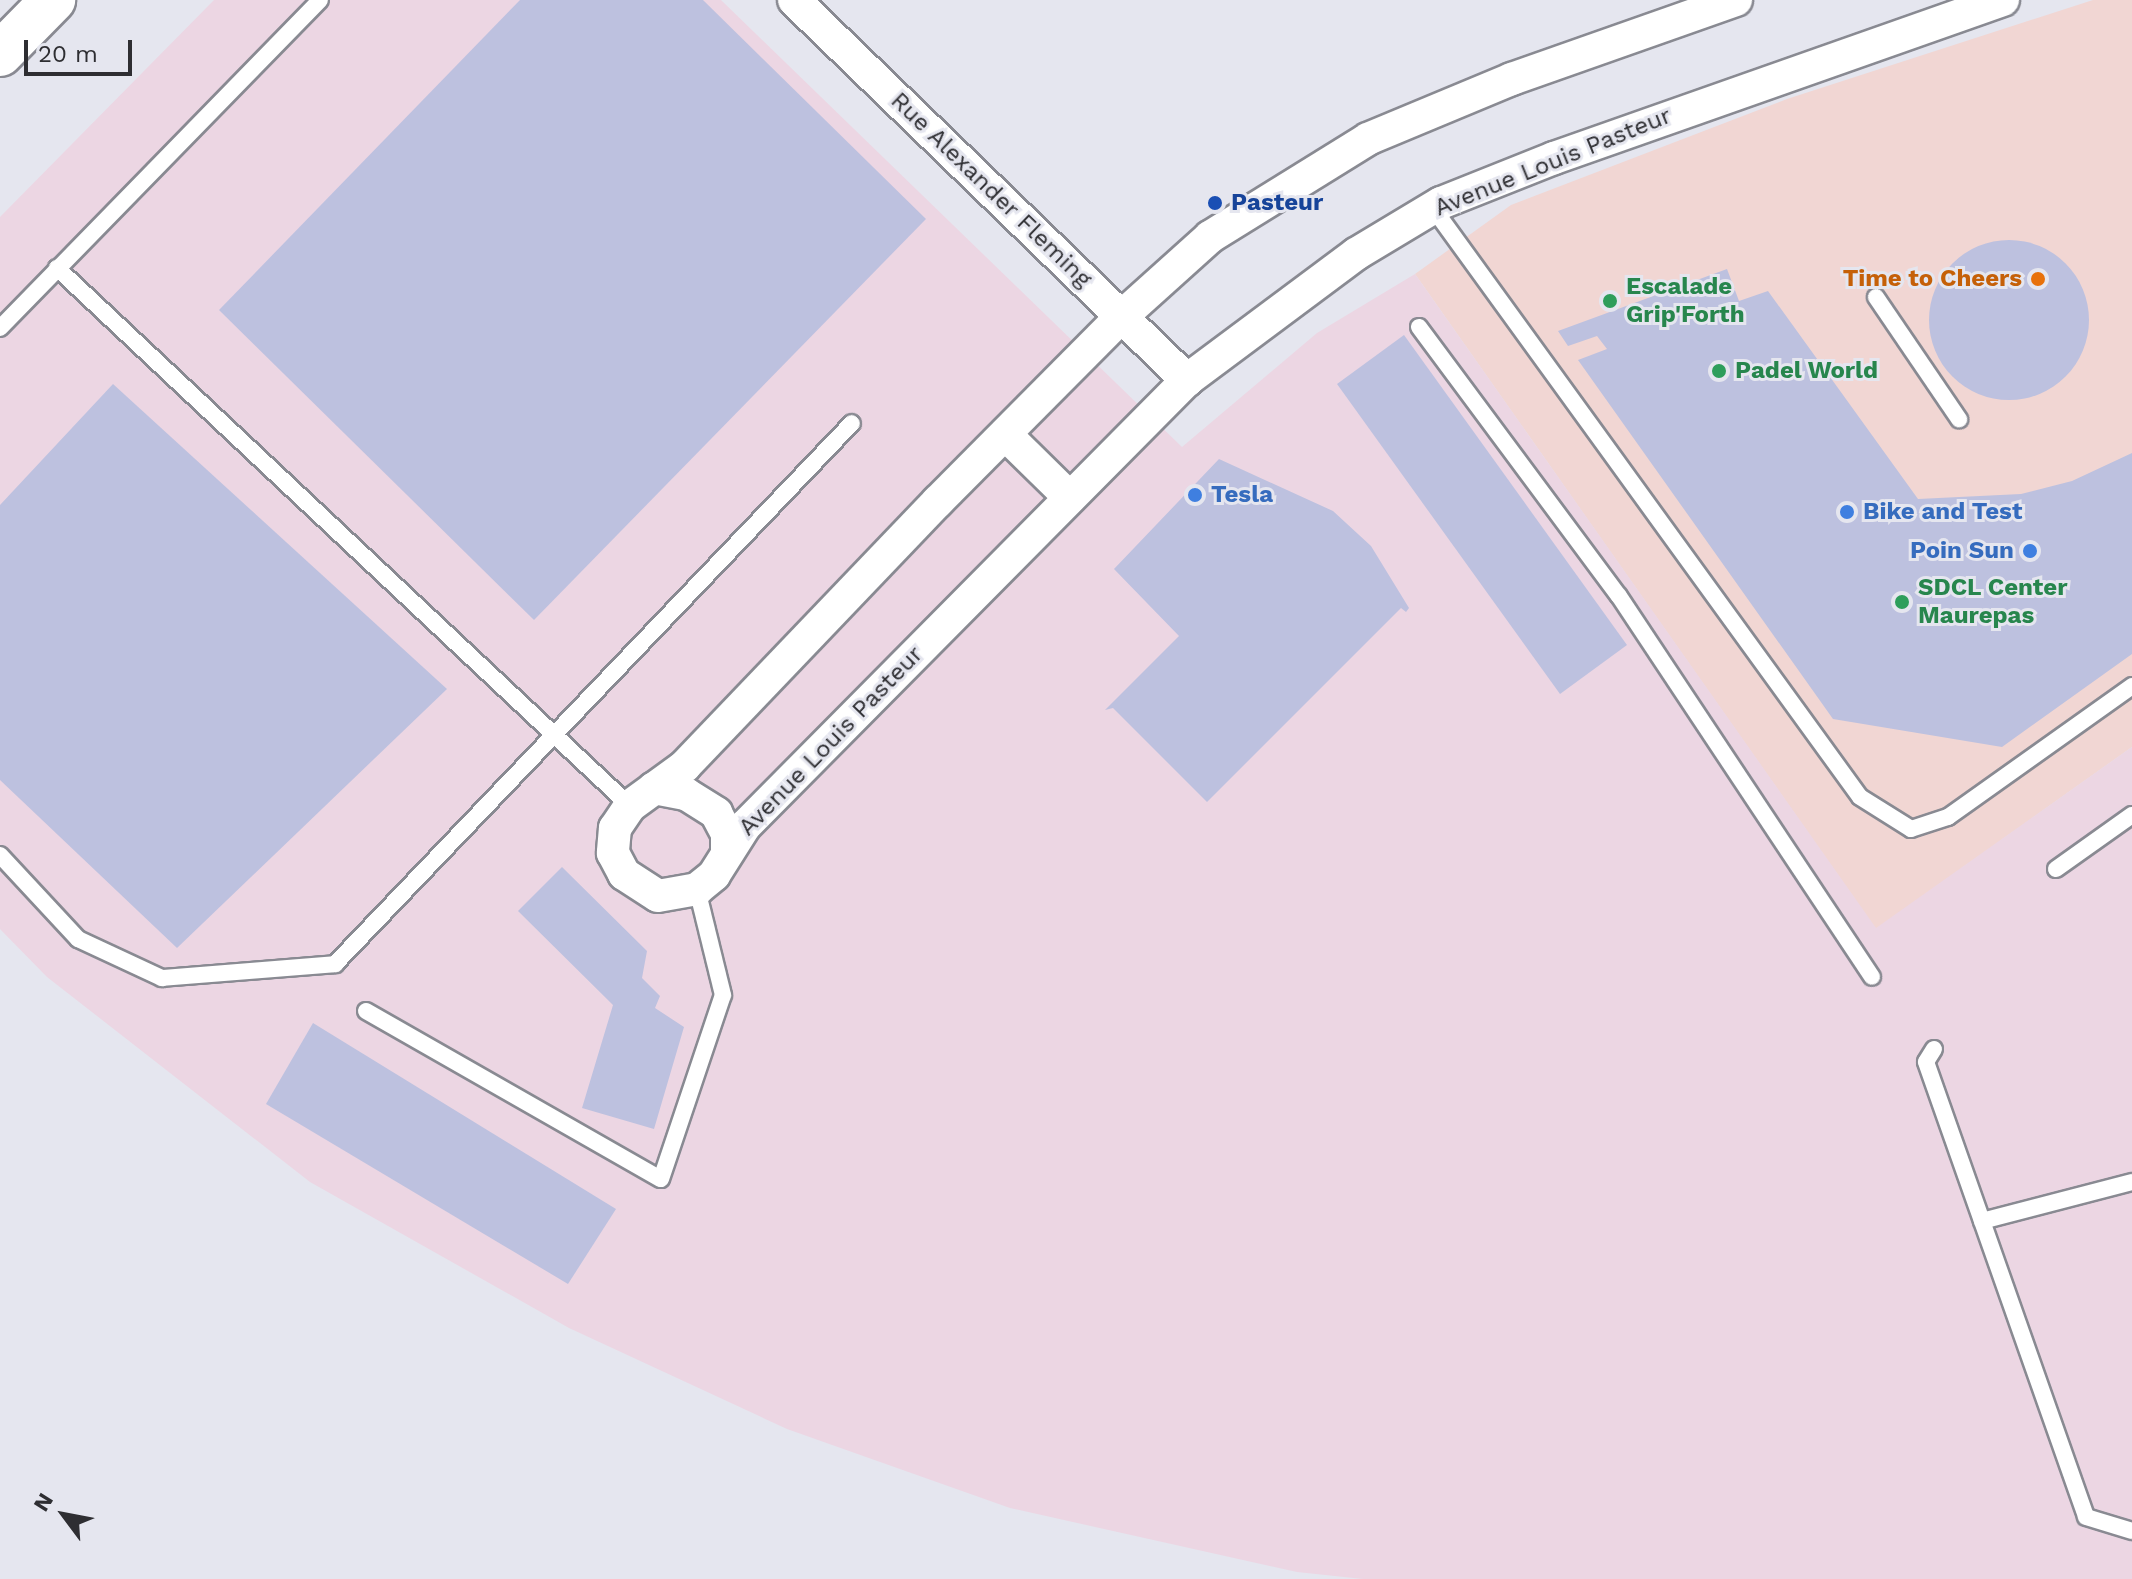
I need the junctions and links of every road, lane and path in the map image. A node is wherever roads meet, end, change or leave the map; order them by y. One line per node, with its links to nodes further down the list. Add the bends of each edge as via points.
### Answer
1 (53, 0): 6 (street)
2 (320, 0): 8 (lane)
3 (794, 0): 10 (street, Rue Alexander Fleming)
4 (1736, 0): 10 (street, via 1512,79 1368,139 1210,237)
5 (2003, 0): 7 (street, Avenue Louis Pasteur, via 1729,94)
6 (0, 54)
7 (1433, 208): 13 (street, Avenue Louis Pasteur, via 1356,254); 18 (lane, via 1860,797 1911,829 1948,817)
8 (57, 268): 12 (lane); 19 (lane)
9 (1876, 297): 14 (lane)
10 (1121, 317): 13 (street, Rue Alexander Fleming); 16 (street)
11 (1419, 327): 26 (lane, via 1619,596)
12 (0, 328)
13 (1187, 380): 17 (street, Avenue Louis Pasteur)
14 (1959, 419)
15 (852, 423): 19 (lane)
16 (1007, 436): 17 (street); 20 (street, via 685,766)
17 (1070, 498): 22 (street, Avenue Louis Pasteur)
18 (2132, 686)
19 (556, 736): 20 (lane); 23 (lane, via 335,964 162,978 78,939)
20 (642, 797): 22 (street, via 686,794 716,813 727,834); 25 (street, via 615,828 613,853 624,874 658,896)
21 (2132, 815): 24 (lane)
22 (727, 850): 25 (street, Avenue Louis Pasteur, via 714,875)
23 (0, 855)
24 (2056, 869)
25 (697, 889): 27 (lane, via 723,995 661,1179)
26 (1872, 977)
27 (366, 1011)
28 (1934, 1049): 30 (lane, via 1926,1062)
29 (2132, 1182): 30 (lane)
30 (1982, 1221): 31 (lane, via 2086,1517)
31 (2132, 1531)

